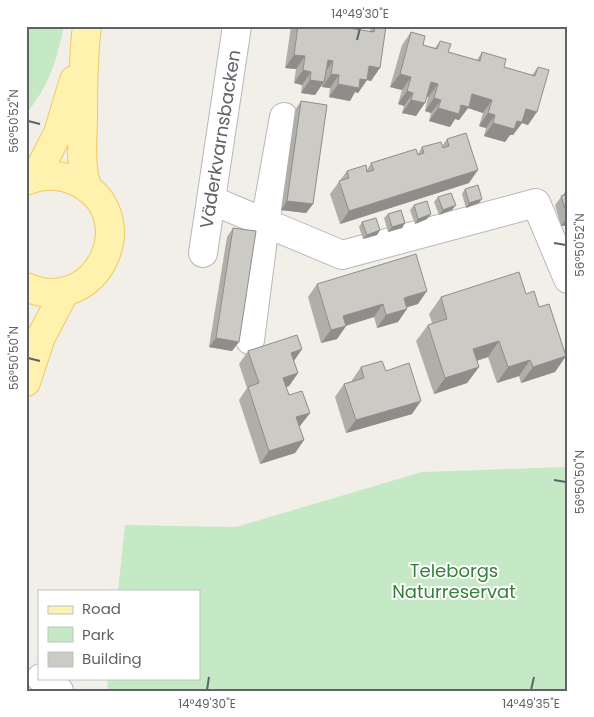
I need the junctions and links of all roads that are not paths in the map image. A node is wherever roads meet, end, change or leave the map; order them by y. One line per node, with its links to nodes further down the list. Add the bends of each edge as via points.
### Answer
1 (237, 26): 6 (street, Väderkvarnsbacken)
2 (85, 38): 4 (main road, via 58,133); 5 (main road, via 82,157)
3 (284, 116): 7 (street)
4 (31, 180): 5 (main road, via 63,177)
5 (88, 189): 11 (main road, via 98,198 107,215 109,247 93,276)
6 (211, 200): 7 (street); 8 (street, Väderkvarnsbacken)
7 (265, 223): 9 (street, via 342,255 536,204); 12 (street)
8 (203, 253)
9 (568, 279)
10 (26, 287): 11 (main road, via 45,293)
11 (65, 291): 13 (main road, via 41,337)
12 (250, 340)
13 (26, 382)
14 (26, 668): 15 (street)
15 (38, 677)
16 (43, 680): 17 (street)
17 (59, 691)

